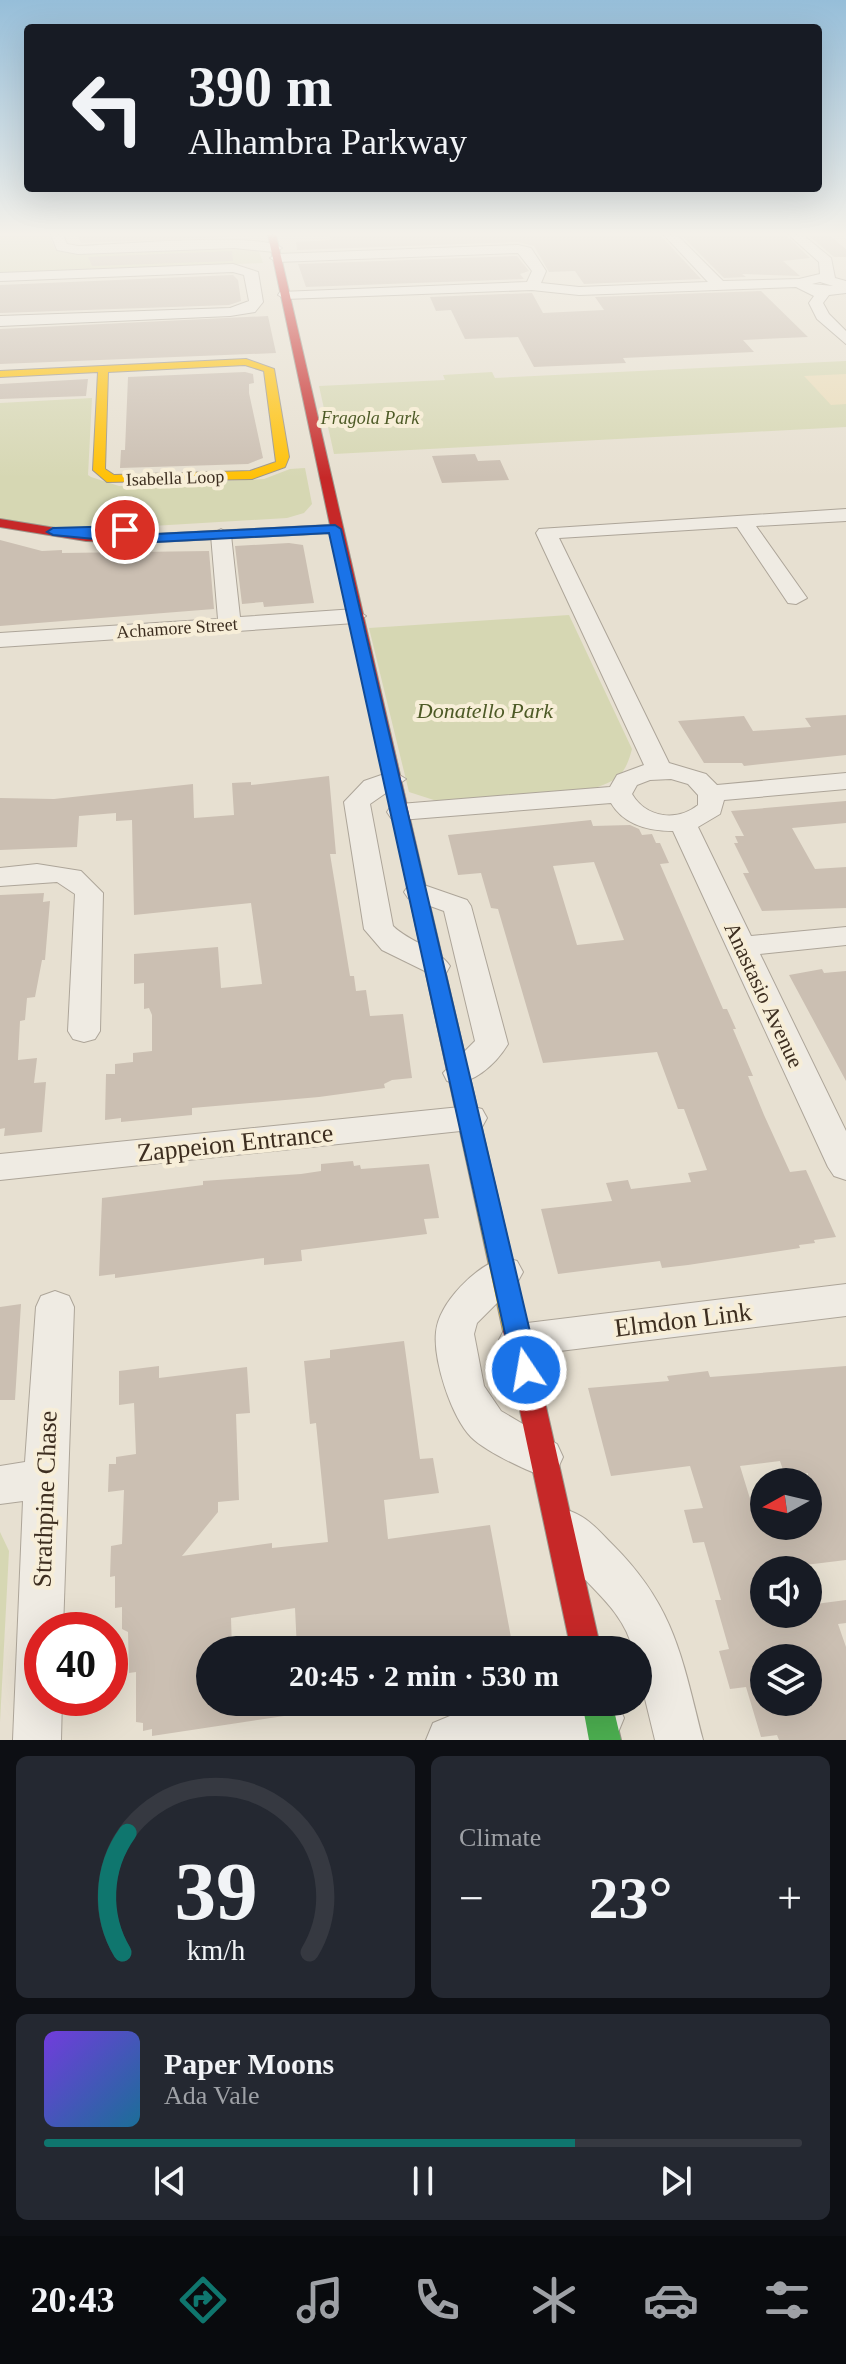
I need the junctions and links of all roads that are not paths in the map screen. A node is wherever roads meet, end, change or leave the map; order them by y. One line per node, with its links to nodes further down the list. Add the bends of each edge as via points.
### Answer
1 (123, 316): 4 (street)
2 (289, 316): 11 (street)
3 (822, 316): 5 (street)
4 (0, 321)
5 (846, 339)
6 (103, 369): 6 (street, Isabella Loop, via 99,470 111,479 252,475 281,464 269,369 246,362); 7 (street)
7 (0, 374)
8 (846, 515): 9 (street)
9 (742, 521): 14 (street); 18 (street, via 546,533)
10 (0, 523): 12 (street)
11 (333, 524): 12 (street); 13 (street); 15 (street)
12 (53, 532): 13 (street, via 136,539)
13 (221, 535): 16 (street)
14 (796, 598)
15 (355, 616): 16 (street, Achamore Street); 19 (street)
16 (230, 625): 17 (street, Achamore Street)
17 (0, 640)
18 (659, 770): 21 (street, via 697,779); 22 (street, via 626,780)
19 (393, 779): 23 (street); 29 (street, via 373,787 357,802 379,929)
20 (846, 781): 21 (street)
21 (711, 793): 24 (street, via 711,808)
22 (619, 794): 23 (street); 24 (street, via 640,817)
23 (400, 812): 26 (street)
24 (683, 823): 28 (street, Anastasio Avenue)
25 (0, 877): 30 (street, via 63,873 89,893)
26 (418, 892): 29 (street); 31 (street, via 457,906 492,1044)
27 (846, 936): 28 (street)
28 (741, 946): 33 (street, Anastasio Avenue)
29 (435, 966): 31 (street)
30 (84, 1031)
31 (459, 1073): 32 (street)
32 (470, 1118): 34 (street, Zappeion Entrance); 35 (street)
33 (845, 1162)
34 (0, 1167)
35 (504, 1272): 38 (street); 39 (street, via 460,1315 455,1334 465,1390 486,1424)
36 (846, 1300): 38 (street, Elmdon Link)
37 (55, 1307): 40 (street, Strathpine Chase)
38 (519, 1340): 39 (street)
39 (545, 1459): 42 (street)
40 (45, 1479): 41 (street); 45 (street, Strathpine Chase)
41 (0, 1485)
42 (559, 1519): 43 (street); 47 (street, via 626,1589 652,1632)
43 (583, 1636)
44 (601, 1720): 46 (street)
45 (37, 1740)
46 (450, 1740)
47 (679, 1740)

